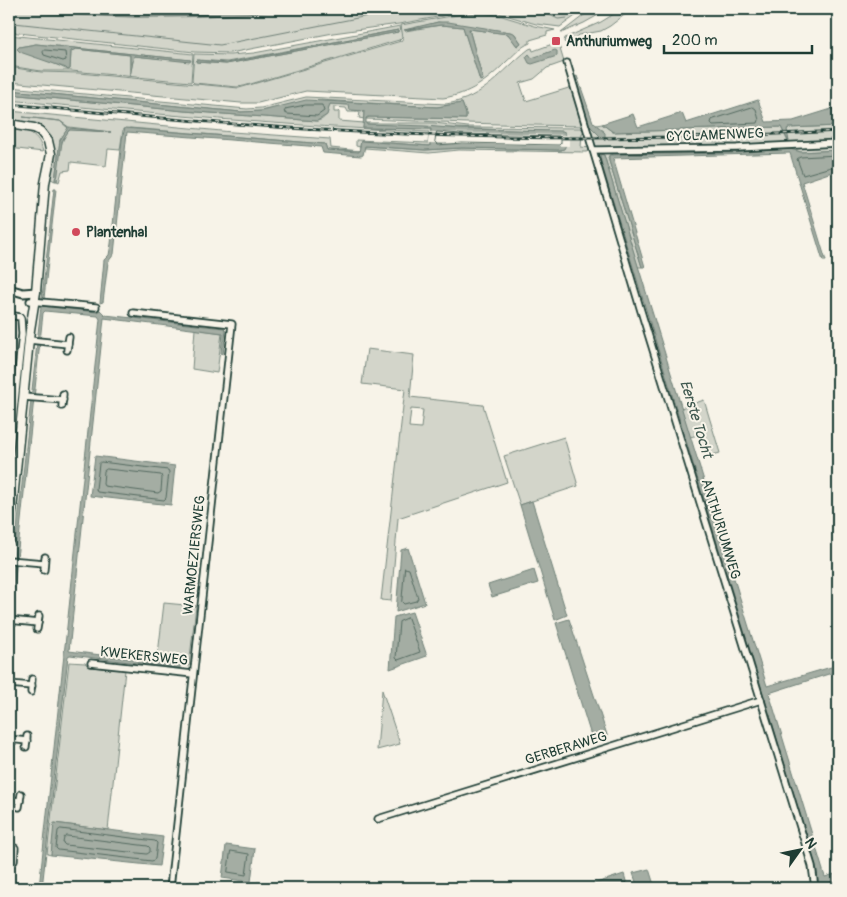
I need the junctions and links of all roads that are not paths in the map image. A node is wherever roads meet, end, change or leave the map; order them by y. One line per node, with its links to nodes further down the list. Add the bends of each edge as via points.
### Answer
1 (567, 63): 4 (street, ANTHURIUMWEG)
2 (9, 124): 6 (main road, via 40,131 50,156)
3 (838, 143): 4 (street, CYCLAMENWEG)
4 (593, 150): 26 (street, ANTHURIUMWEG)
5 (10, 290): 6 (street, via 17,288)
6 (32, 295): 7 (street); 11 (main road, via 28,324)
7 (96, 307)
8 (133, 313): 23 (street, WARMOEZIERSWEG, via 232,324)
9 (9, 315): 14 (street, via 20,317 22,321)
10 (69, 337): 11 (street, via 68,347)
11 (36, 340): 12 (main road)
12 (29, 397): 13 (street); 16 (main road)
13 (63, 400)
14 (10, 423): 15 (street)
15 (9, 457)
16 (10, 518): 17 (main road)
17 (9, 540)
18 (13, 561): 19 (street, via 45,560)
19 (44, 570)
20 (10, 620): 21 (street)
21 (38, 623)
22 (91, 663): 23 (street, KWEKERSWEG)
23 (193, 674): 33 (street, WARMOEZIERSWEG)
24 (9, 684): 25 (street)
25 (32, 686)
26 (761, 700): 31 (street, GERBERAWEG); 32 (street, ANTHURIUMWEG, via 812,866)
27 (9, 739): 28 (street)
28 (27, 741)
29 (9, 800): 30 (street)
30 (20, 801)
31 (378, 819)
32 (814, 885)
33 (170, 888)

